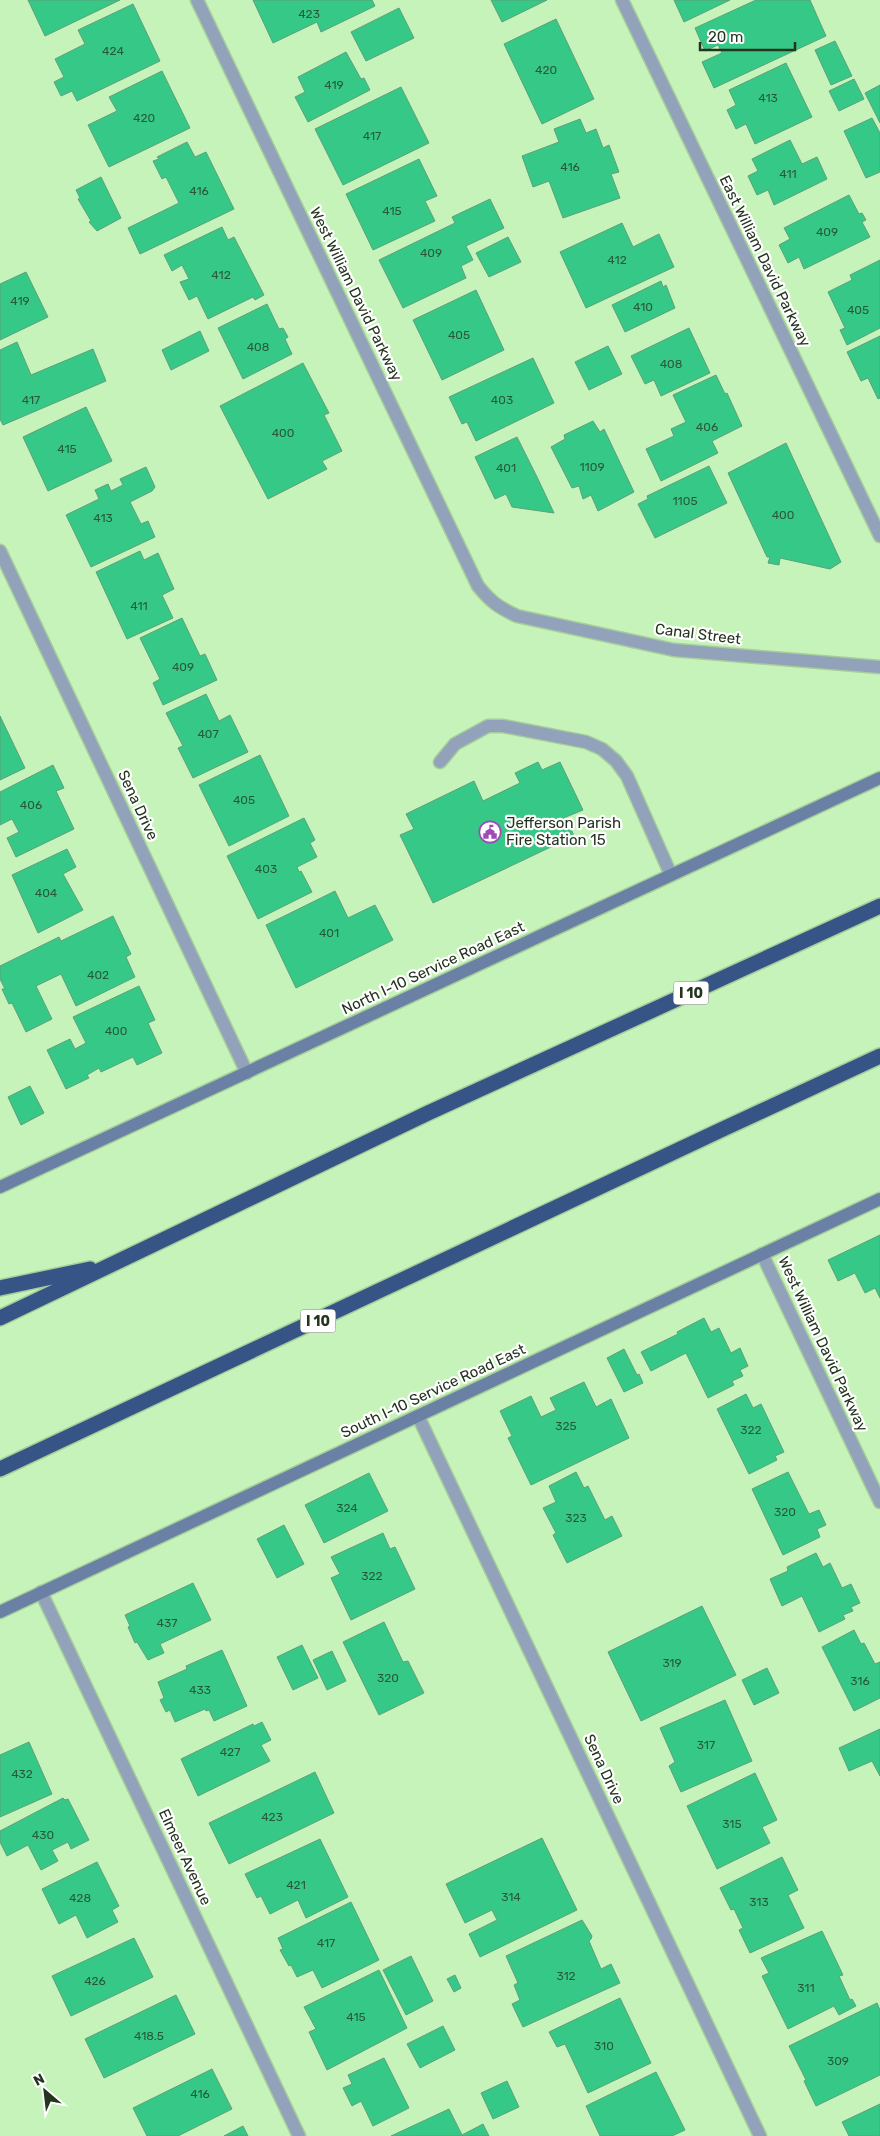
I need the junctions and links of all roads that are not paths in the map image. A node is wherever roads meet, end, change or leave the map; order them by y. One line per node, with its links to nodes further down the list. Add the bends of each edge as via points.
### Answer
1 (197, 0): 5 (street, West William David Parkway, via 478,586)
2 (622, 0): 3 (street, East William David Parkway)
3 (880, 536)
4 (0, 551): 12 (street, Sena Drive)
5 (489, 600): 6 (street, Canal Street, via 517,616 674,650)
6 (880, 667)
7 (440, 762): 9 (street, via 455,744 488,726 586,742 602,749 626,776)
8 (880, 778): 9 (street, North I-10 Service Road East)
9 (671, 875): 12 (street, North I-10 Service Road East)
10 (880, 906): 16 (highway, I 10, via 428,1113)
11 (880, 1056): 20 (highway, I 10)
12 (247, 1072): 13 (street, North I-10 Service Road East)
13 (0, 1187)
14 (880, 1199): 15 (street, South I-10 Service Road East)
15 (762, 1254): 19 (street, South I-10 Service Road East); 21 (street, West William David Parkway)
16 (116, 1263): 17 (highway); 18 (highway, I 10)
17 (0, 1288)
18 (0, 1318)
19 (418, 1416): 22 (street, South I-10 Service Road East); 25 (street, Sena Drive)
20 (0, 1469)
21 (880, 1502)
22 (42, 1592): 23 (street, South I-10 Service Road East); 24 (street, Elmeer Avenue)
23 (0, 1612)
24 (299, 2136)
25 (760, 2136)

